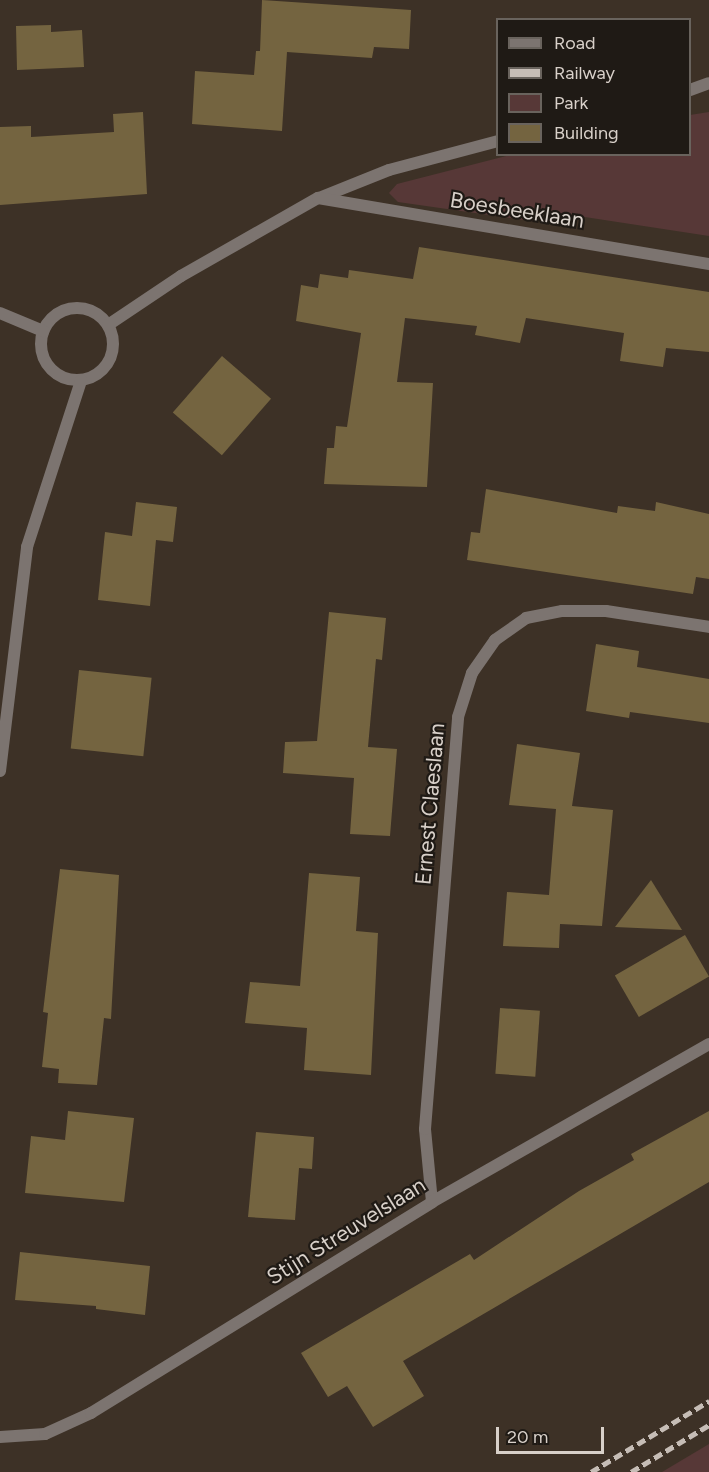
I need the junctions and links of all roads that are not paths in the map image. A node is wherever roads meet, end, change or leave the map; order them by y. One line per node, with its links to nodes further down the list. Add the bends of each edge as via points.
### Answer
1 (708, 85): 2 (street)
2 (691, 90)
3 (496, 142): 4 (street, Boesbeeklaan, via 389,170)
4 (318, 198): 5 (street, Boesbeeklaan); 7 (street, Boesbeeklaan, via 181,276)
5 (709, 264)
6 (0, 313): 8 (street)
7 (108, 325): 8 (street, via 93,312 73,308 60,311); 9 (street, via 113,336 110,360 98,374)
8 (43, 331): 9 (street, via 44,360 66,380)
9 (81, 381): 11 (street, via 27,547)
10 (709, 627): 13 (street, Ernest Claeslaan, via 606,611 562,611 526,618 495,640 471,673 458,717 425,1130)
11 (0, 771)
12 (709, 1044): 13 (street, Stijn Streuvelslaan)
13 (432, 1202): 14 (street, Stijn Streuvelslaan, via 91,1413 45,1434)
14 (0, 1437)

